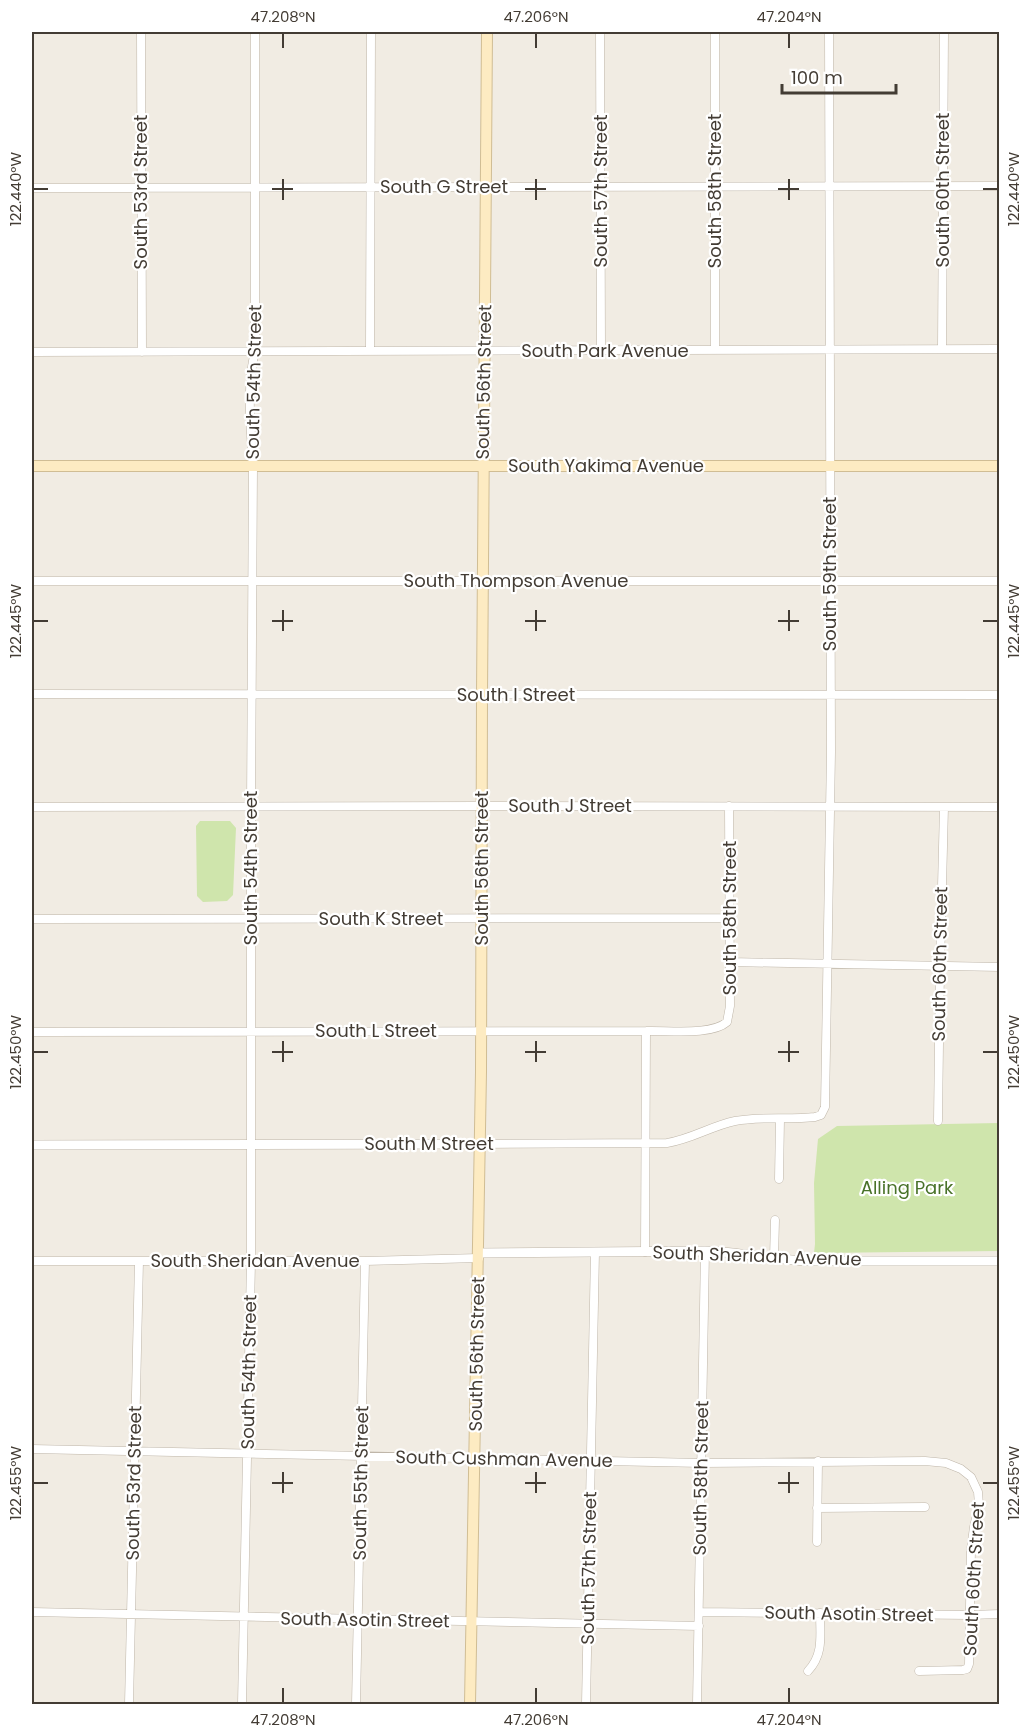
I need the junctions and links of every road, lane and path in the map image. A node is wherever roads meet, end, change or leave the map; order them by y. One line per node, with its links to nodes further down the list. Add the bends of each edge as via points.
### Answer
1 (141, 32): 17 (street, South 53rd Street)
2 (255, 32): 18 (street, South 54th Street)
3 (371, 32): 14 (street)
4 (487, 32): 15 (main road, South 56th Street)
5 (600, 32): 10 (street, South 57th Street)
6 (715, 32): 11 (street, South 58th Street)
7 (829, 32): 9 (street, South 59th Street)
8 (944, 32): 12 (street, South 60th Street)
9 (830, 185): 11 (street, South G Street); 12 (street, South G Street); 23 (street, South 59th Street)
10 (601, 186): 11 (street, South G Street); 15 (street, South G Street); 21 (street, South 57th Street)
11 (715, 186): 22 (street, South 58th Street)
12 (942, 186): 13 (street, South G Street); 19 (street, South 60th Street)
13 (999, 186)
14 (370, 187): 15 (street, South G Street); 18 (street, South G Street); 24 (street)
15 (486, 187): 25 (main road, South 56th Street)
16 (32, 188): 17 (street, South G Street)
17 (141, 188): 18 (street, South G Street); 27 (street, South 53rd Street)
18 (256, 188): 28 (street, South 54th Street)
19 (942, 349): 20 (street, South Park Avenue); 23 (street, South Park Avenue)
20 (999, 349)
21 (602, 350): 22 (street, South Park Avenue); 25 (street, South Park Avenue)
22 (716, 350): 23 (street, South Park Avenue)
23 (831, 350): 29 (street, South 59th Street)
24 (370, 351): 25 (street, South Park Avenue); 28 (street, South Park Avenue)
25 (485, 351): 32 (main road, South 56th Street)
26 (32, 352): 27 (street, South Park Avenue)
27 (142, 352): 28 (street, South Park Avenue)
28 (255, 352): 31 (street, South 54th Street, via 250,410)
29 (830, 465): 32 (main road, South Yakima Avenue); 33 (main road, South Yakima Avenue); 38 (street, South 59th Street)
30 (32, 466): 31 (main road, South Yakima Avenue)
31 (253, 466): 32 (main road, South Yakima Avenue); 35 (street, South 54th Street)
32 (484, 466): 36 (main road, South 56th Street)
33 (999, 466)
34 (32, 581): 35 (street, South Thompson Avenue)
35 (252, 581): 36 (street, South Thompson Avenue); 40 (street, South 54th Street)
36 (483, 581): 38 (street, South Thompson Avenue); 41 (main road, South 56th Street)
37 (999, 581): 38 (street, South Thompson Avenue)
38 (830, 582): 43 (street, South 59th Street)
39 (32, 694): 40 (street, South I Street)
40 (252, 695): 41 (street, South I Street); 46 (street, South 54th Street)
41 (482, 695): 43 (street, South I Street); 44 (main road, South 56th Street)
42 (999, 695): 43 (street, South I Street)
43 (830, 696): 48 (street, South 59th Street)
44 (482, 806): 46 (street, South J Street); 47 (street, South J Street); 51 (main road, South 56th Street)
45 (32, 807): 46 (street, South J Street)
46 (251, 807): 54 (street, South 54th Street)
47 (729, 807): 48 (street, South J Street); 52 (street, South 58th Street)
48 (830, 807): 49 (street, South J Street); 56 (street, South 59th Street)
49 (944, 807): 50 (street, South J Street); 57 (street, South 60th Street)
50 (999, 807)
51 (482, 918): 52 (street, South K Street); 54 (street, South K Street); 60 (main road, South 56th Street)
52 (730, 918): 55 (street, South 58th Street)
53 (32, 919): 54 (street, South K Street)
54 (252, 919): 62 (street, South 54th Street)
55 (730, 962): 56 (street); 59 (street, South 58th Street, via 730,1011)
56 (827, 963): 57 (street); 64 (street, South 59th Street, via 826,1099)
57 (940, 966): 58 (street); 66 (street, South 60th Street)
58 (999, 967)
59 (721, 1027): 61 (street, South L Street)
60 (481, 1030): 61 (street, South L Street); 62 (street, South L Street); 67 (main road, South 56th Street)
61 (646, 1030): 68 (street)
62 (252, 1031): 63 (street, South L Street); 70 (street, South 54th Street)
63 (32, 1032)
64 (821, 1114): 65 (street, South M Street)
65 (780, 1119): 68 (street, South M Street, via 732,1122 682,1141); 71 (street)
66 (938, 1121)
67 (481, 1144): 68 (street, South M Street); 70 (street, South M Street); 76 (main road, South 56th Street)
68 (646, 1144): 75 (street)
69 (32, 1145): 70 (street, South M Street)
70 (252, 1145): 80 (street, South 54th Street)
71 (779, 1179)
72 (775, 1220): 77 (street)
73 (705, 1251): 75 (street, South Sheridan Avenue); 77 (street, South Sheridan Avenue); 90 (street, South 58th Street)
74 (595, 1252): 75 (street, South Sheridan Avenue); 76 (street, South Sheridan Avenue); 88 (street, South 57th Street)
75 (645, 1252)
76 (479, 1255): 81 (street, South Sheridan Avenue); 87 (main road, South 56th Street)
77 (774, 1258): 82 (street, South Sheridan Avenue)
78 (32, 1261): 79 (street, South Sheridan Avenue)
79 (139, 1261): 80 (street, South Sheridan Avenue); 84 (street, South 53rd Street)
80 (251, 1261): 81 (street, South Sheridan Avenue); 85 (street, South 54th Street)
81 (365, 1261): 86 (street, South 55th Street)
82 (999, 1261)
83 (32, 1449): 84 (street, South Cushman Avenue)
84 (135, 1452): 85 (street, South Cushman Avenue); 99 (street, South 53rd Street)
85 (248, 1454): 86 (street, South Cushman Avenue); 101 (street, South 54th Street)
86 (361, 1457): 87 (street, South Cushman Avenue); 102 (street, South 55th Street)
87 (475, 1459): 88 (street, South Cushman Avenue); 103 (main road, South 56th Street)
88 (591, 1461): 90 (street, South Cushman Avenue); 104 (street, South 57th Street)
89 (818, 1461): 90 (street, South Cushman Avenue); 91 (street, South Cushman Avenue, via 931,1461 958,1467); 92 (street)
90 (702, 1463): 96 (street, South 58th Street)
91 (971, 1478): 100 (street, South 60th Street, via 979,1504 972,1540)
92 (817, 1508): 93 (street); 94 (street)
93 (924, 1508)
94 (817, 1542)
95 (32, 1612): 99 (street, South Asotin Street)
96 (699, 1612): 97 (street, South Asotin Street); 105 (street, South 58th Street)
97 (820, 1613): 100 (street, South Asotin Street); 106 (street, via 819,1653)
98 (999, 1614): 100 (street, South Asotin Street)
99 (131, 1615): 101 (street, South Asotin Street); 108 (street, South 53rd Street)
100 (970, 1615): 107 (street, South 60th Street, via 968,1668)
101 (244, 1618): 102 (street, South Asotin Street); 109 (street, South 54th Street)
102 (358, 1619): 103 (street, South Asotin Street); 110 (street, South 55th Street)
103 (472, 1622): 104 (street, South Asotin Street); 111 (main road, South 56th Street)
104 (588, 1624): 105 (street, South Asotin Street); 112 (street, South 57th Street)
105 (699, 1626): 113 (street, South 58th Street)
106 (808, 1671)
107 (919, 1671)
108 (129, 1704)
109 (242, 1704)
110 (356, 1704)
111 (470, 1704)
112 (586, 1704)
113 (698, 1704)

